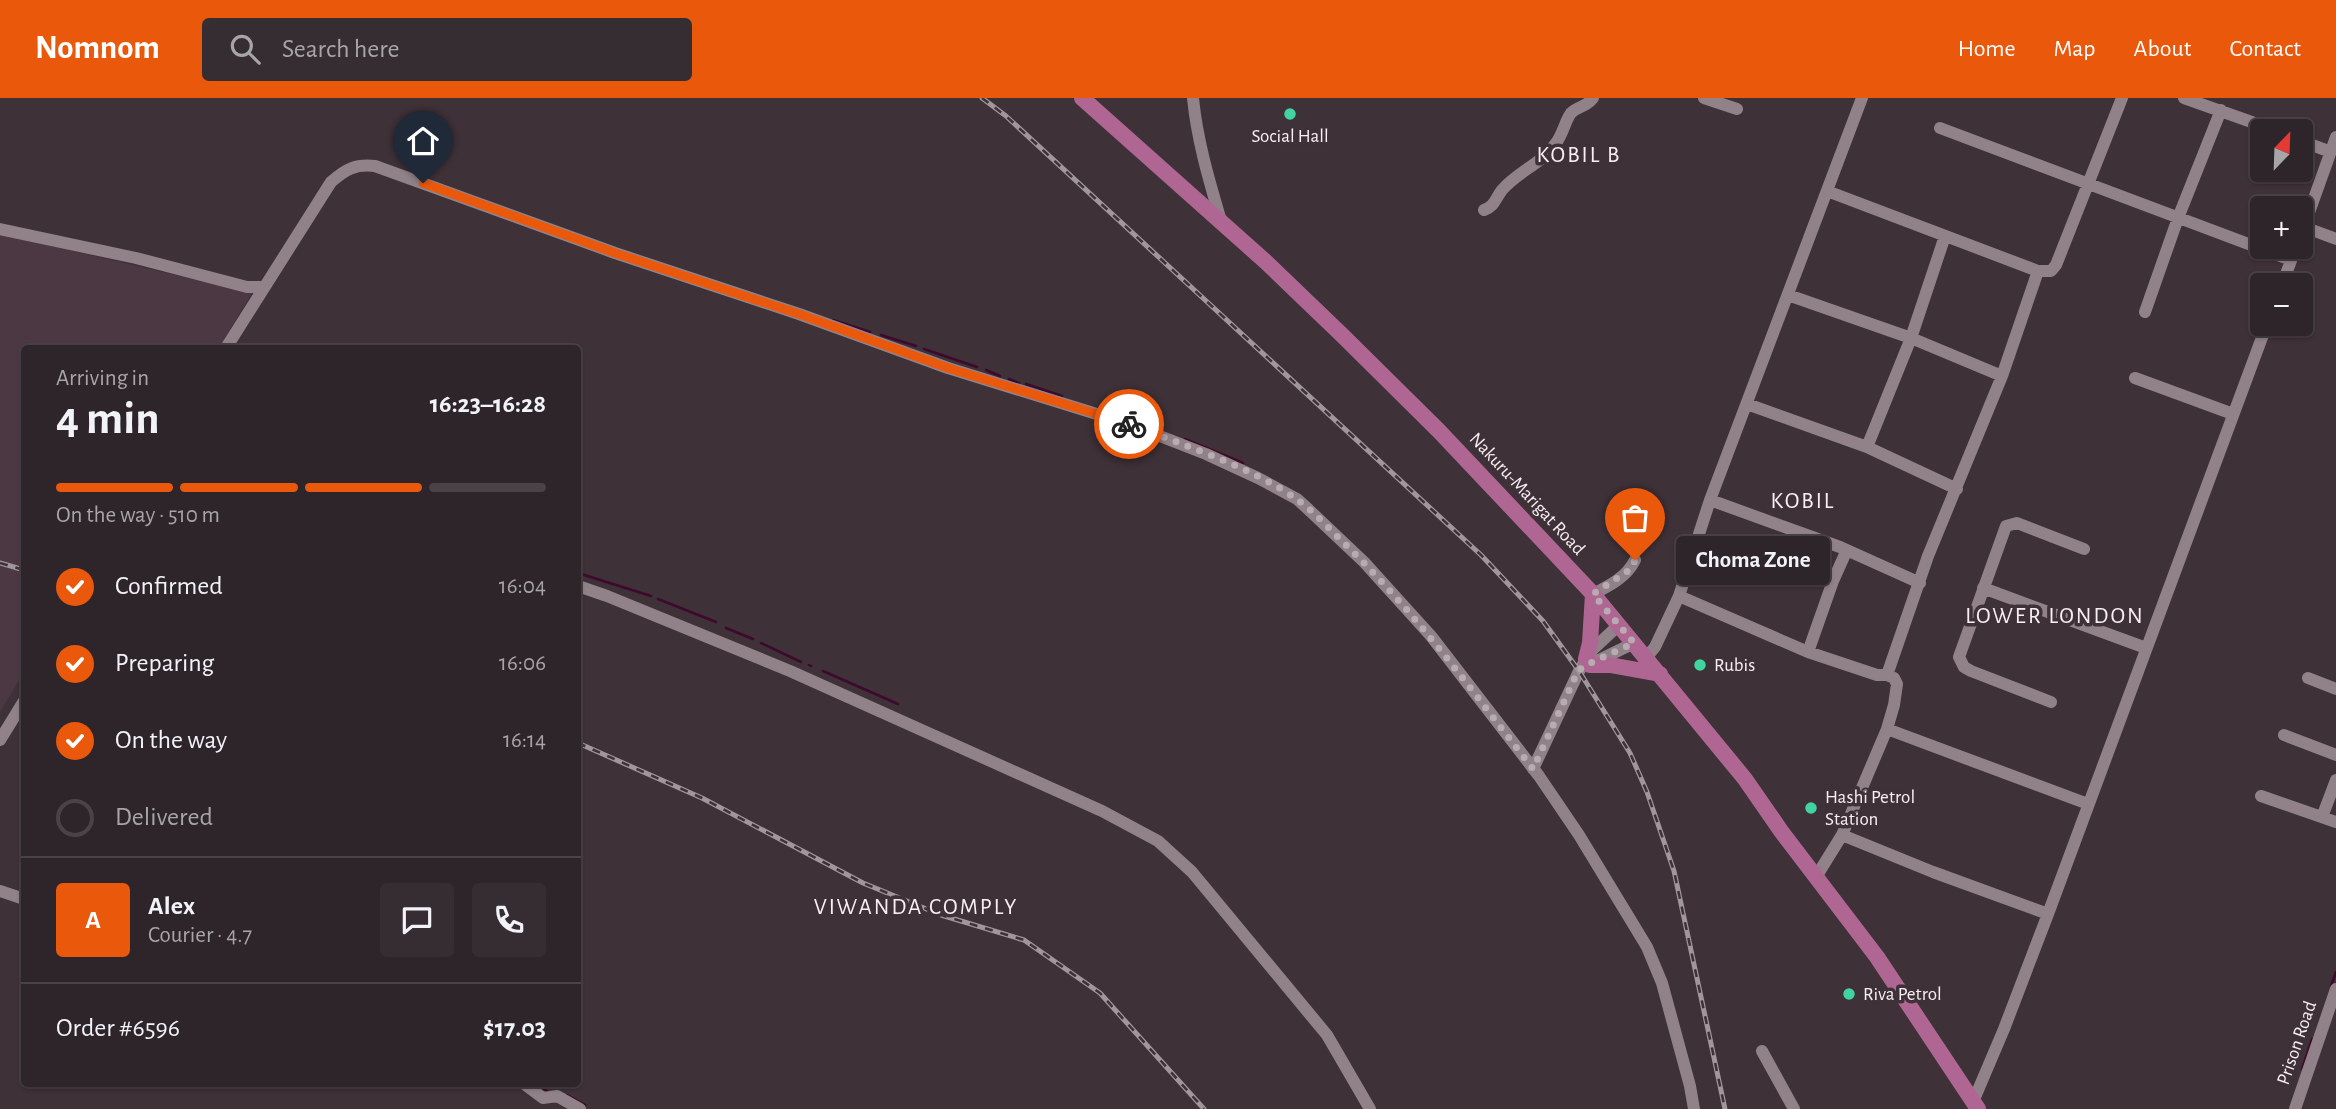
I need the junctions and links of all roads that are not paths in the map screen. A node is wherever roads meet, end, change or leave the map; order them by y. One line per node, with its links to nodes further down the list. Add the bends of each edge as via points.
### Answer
1 (1082, 98): 20 (main road, Nakuru-Marigat Road)
2 (1193, 98): 20 (street, via 1203,158)
3 (1593, 98): 18 (street, via 1569,116 1555,145)
4 (1704, 98): 8 (street)
5 (1862, 98): 16 (street)
6 (2122, 98): 15 (street)
7 (2184, 98): 9 (street)
8 (1737, 109)
9 (2221, 110): 10 (street); 19 (street)
10 (2250, 121)
11 (1940, 128): 15 (street)
12 (2336, 137): 14 (street)
13 (2314, 146): 14 (street)
14 (2331, 152): 17 (street)
15 (2087, 184): 19 (street); 26 (street, via 2056,265 2051,271)
16 (1827, 191): 23 (street); 29 (street)
17 (2313, 203)
18 (1484, 210)
19 (2178, 218): 25 (street); 30 (street)
20 (1221, 221): 47 (main road, Nakuru-Marigat Road, via 1439,431)
21 (0, 229): 28 (street)
22 (2313, 233): 24 (street)
23 (1945, 236): 26 (street); 32 (street)
24 (2336, 239)
25 (2291, 260): 27 (street)
26 (2038, 271): 34 (street)
27 (2286, 273)
28 (263, 287): 33 (street); 65 (street, via 331,182 345,170 375,166 948,368 1129,424 1206,454 1297,499 1364,562 1424,628)
29 (1788, 295): 32 (street); 36 (street)
30 (2146, 312)
31 (2262, 336): 37 (street)
32 (1911, 338): 34 (street); 38 (street)
33 (228, 345)
34 (2001, 376): 39 (street)
35 (2135, 378): 37 (street)
36 (1747, 404): 38 (street); 40 (street)
37 (2233, 414): 51 (street)
38 (1867, 447): 39 (street)
39 (1957, 489): 44 (street)
40 (1710, 500): 42 (street); 48 (street)
41 (2084, 549): 46 (street, via 2011,524 2003,532)
42 (1846, 552): 44 (street); 52 (street)
43 (1635, 560): 47 (street, via 1625,574)
44 (1920, 583): 56 (street)
45 (581, 587): 82 (street, via 790,671 1102,811 1158,841 1192,872 1327,1035)
46 (1983, 588): 51 (street); 59 (street, via 1958,657 1964,667)
47 (1593, 594): 49 (main road, Nakuru-Marigat Road); 54 (main road)
48 (1679, 596): 52 (street); 53 (street)
49 (1619, 625): 50 (main road, Nakuru-Marigat Road); 54 (street)
50 (1634, 643): 53 (main road, Nakuru-Marigat Road); 54 (street)
51 (2146, 648): 68 (street)
52 (1808, 652): 56 (street)
53 (1646, 658): 55 (main road, Nakuru-Marigat Road)
54 (1586, 663): 55 (main road); 65 (street)
55 (1660, 674): 72 (main road, Nakuru-Marigat Road)
56 (1887, 675): 61 (street, via 1897,684)
57 (2308, 678): 58 (street)
58 (2336, 689)
59 (2051, 702)
60 (21, 706): 63 (street)
61 (1887, 729): 68 (street); 71 (street)
62 (2284, 735): 64 (street)
63 (0, 740)
64 (2336, 755)
65 (1533, 769): 83 (street, via 1647,947 1662,983)
66 (2336, 780): 69 (street)
67 (2261, 796): 69 (street)
68 (2088, 804): 75 (street)
69 (2322, 817): 70 (street)
70 (2336, 822)
71 (1842, 835): 72 (street); 75 (street)
72 (1816, 877): 80 (main road, Nakuru-Marigat Road, via 1877,957)
73 (0, 891): 74 (street)
74 (21, 898)
75 (2048, 914): 80 (street)
76 (2336, 989): 85 (street, Prison Road)
77 (1762, 1051): 84 (street)
78 (526, 1087): 79 (street)
79 (539, 1103): 81 (street, via 557,1096)
80 (1975, 1105)
81 (580, 1109)
82 (1370, 1109)
83 (1694, 1109)
84 (1794, 1109)
85 (2295, 1109)

